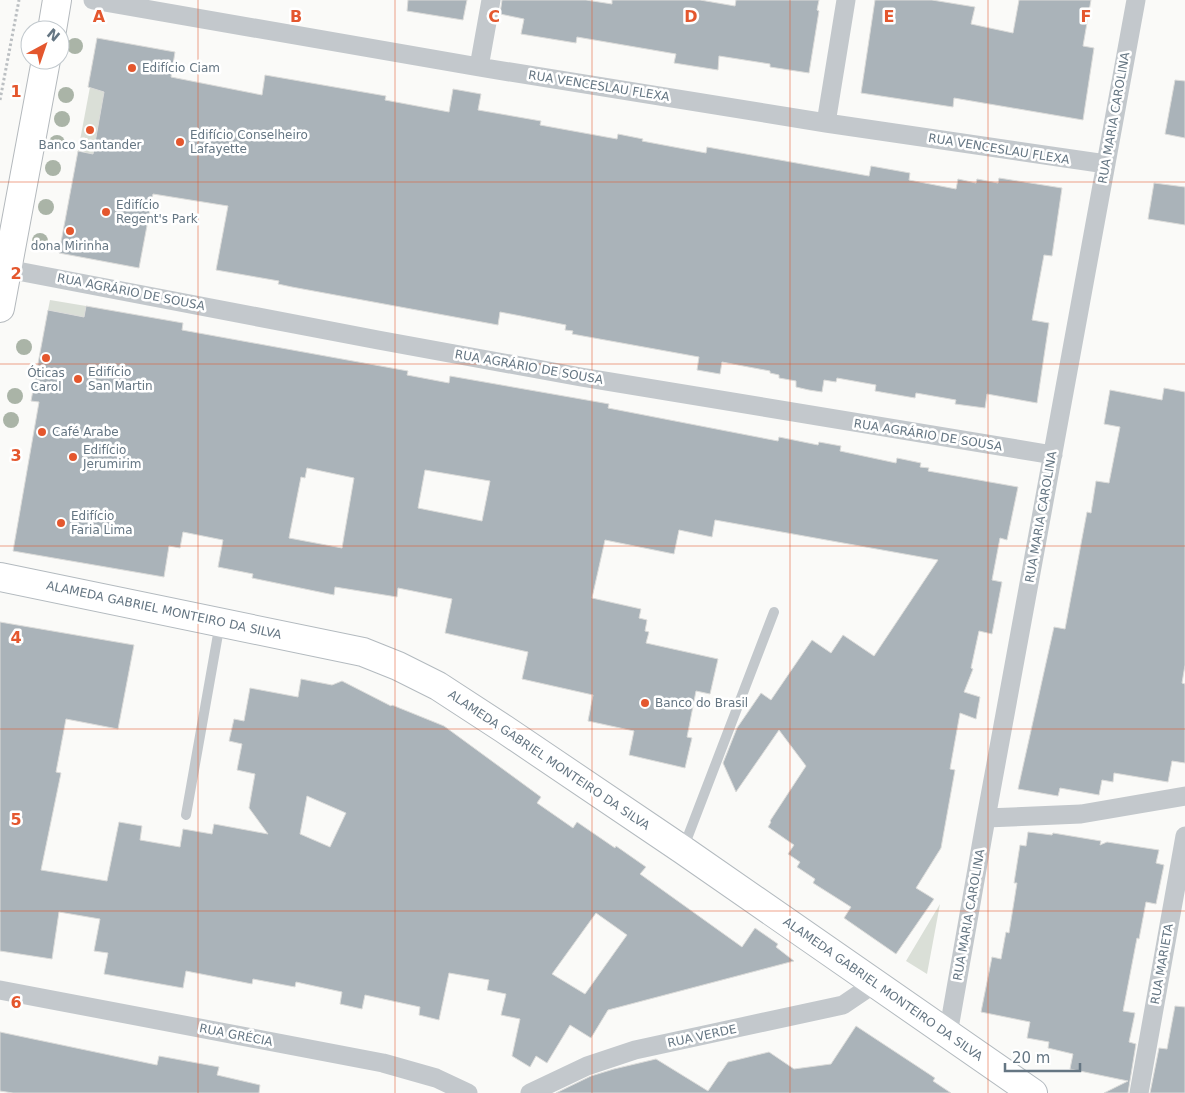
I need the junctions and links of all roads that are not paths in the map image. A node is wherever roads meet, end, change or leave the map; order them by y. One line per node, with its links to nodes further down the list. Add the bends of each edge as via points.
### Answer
1 (57, 0): 6 (main road)
2 (93, 0): 7 (street, RUA VENCESLAU FLEXA)
3 (491, 0): 7 (street)
4 (846, 0): 9 (street)
5 (1136, 0): 10 (street, RUA MARIA CAROLINA)
6 (54, 20)
7 (479, 67): 9 (street, RUA VENCESLAU FLEXA)
8 (44, 70): 11 (main road)
9 (826, 122): 10 (street, RUA VENCESLAU FLEXA)
10 (1106, 164): 13 (street, RUA MARIA CAROLINA)
11 (7, 269): 12 (main road); 13 (street, RUA AGRÁRIO DE SOUSA, via 581,377)
12 (0, 308)
13 (1053, 456): 19 (street, RUA MARIA CAROLINA)
14 (0, 577): 16 (main road, ALAMEDA GABRIEL MONTEIRO DA SILVA)
15 (774, 612): 21 (lane)
16 (220, 621): 18 (lane); 21 (main road, ALAMEDA GABRIEL MONTEIRO DA SILVA, via 363,652 398,666 438,686)
17 (1185, 796): 19 (street, via 1081,814)
18 (186, 815)
19 (986, 818): 24 (street, RUA MARIA CAROLINA)
20 (1185, 836): 28 (street, RUA MARIETA)
21 (682, 850): 22 (main road, ALAMEDA GABRIEL MONTEIRO DA SILVA)
22 (874, 984): 24 (main road, ALAMEDA GABRIEL MONTEIRO DA SILVA); 26 (street, RUA VERDE, via 843,1004 635,1050 587,1066)
23 (0, 990): 25 (street, RUA GRÉCIA, via 383,1063 436,1078)
24 (948, 1034): 27 (main road, ALAMEDA GABRIEL MONTEIRO DA SILVA)
25 (468, 1093)
26 (530, 1093)
27 (1033, 1093)
28 (1139, 1093)

